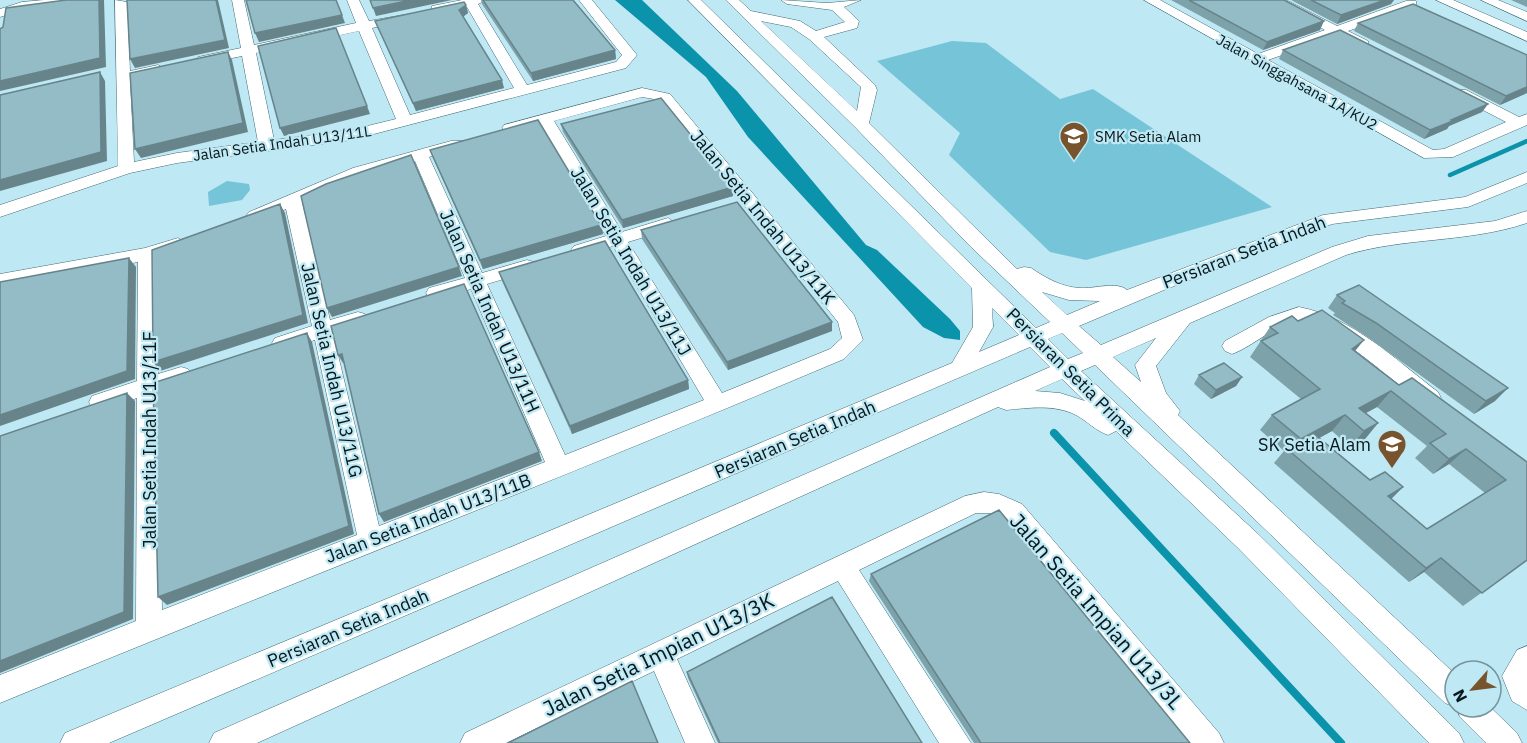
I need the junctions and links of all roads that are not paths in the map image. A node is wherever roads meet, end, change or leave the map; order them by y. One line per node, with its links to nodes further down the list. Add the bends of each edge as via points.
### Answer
1 (85, 0): 18 (street, via 22,6)
2 (238, 0): 24 (street)
3 (353, 0): 20 (street)
4 (585, 0): 31 (street, Jalan Setia Indah U13/11L, via 630,55 621,65 610,69)
5 (694, 0): 58 (street, Persiaran Setia Prima)
6 (732, 0): 17 (street, Persiaran Setia Prima)
7 (787, 0): 16 (street)
8 (855, 0): 16 (street)
9 (1150, 0): 26 (street, Jalan Singgahsana 1A/KU2)
10 (1276, 0): 21 (street)
11 (1442, 0): 23 (street)
12 (1487, 0): 19 (street)
13 (123, 1): 29 (street)
14 (473, 1): 20 (street); 31 (street)
15 (1412, 4): 21 (street)
16 (834, 6): 22 (street, via 852,25)
17 (747, 14): 22 (street, via 792,23); 35 (street, Persiaran Setia Prima)
18 (2, 17)
19 (1527, 17)
20 (364, 25): 24 (street); 33 (street)
21 (1337, 31): 25 (street); 26 (street)
22 (814, 36): 35 (street, via 868,85)
23 (1527, 37)
24 (248, 51): 27 (street); 38 (street)
25 (1377, 51)
26 (1257, 59): 34 (street, Jalan Singgahsana 1A/KU2, via 1423,152 1437,156)
27 (191, 62)
28 (168, 67): 29 (street)
29 (119, 73): 40 (street)
30 (1448, 87): 34 (street)
31 (524, 91): 33 (street, Jalan Setia Indah U13/11L)
32 (544, 118): 36 (street); 42 (street, Jalan Setia Indah U13/11K, via 642,92 665,98); 51 (street, Jalan Setia Indah U13/11J)
33 (405, 121): 38 (street, Jalan Setia Indah U13/11L, via 351,135)
34 (1523, 121)
35 (861, 124): 52 (street, Persiaran Setia Prima)
36 (499, 131)
37 (476, 138): 39 (street)
38 (267, 145): 40 (street, Jalan Setia Indah U13/11L)
39 (420, 154): 43 (street, via 358,172); 56 (street, Jalan Setia Indah U13/11H)
40 (126, 169): 45 (street, Jalan Setia Indah U13/11L)
41 (1527, 177): 59 (street, Persiaran Setia Indah, via 1468,202 1329,219)
42 (749, 199): 44 (street); 66 (street, Jalan Setia Indah U13/11K, via 848,320)
43 (293, 200): 47 (street); 64 (street, Jalan Setia Indah U13/11G)
44 (727, 206)
45 (0, 211)
46 (684, 219): 51 (street)
47 (243, 220)
48 (1519, 220): 49 (street); 62 (street, Persiaran Setia Indah, via 1368,242)
49 (1527, 234)
50 (190, 239): 53 (street)
51 (619, 239): 54 (street); 74 (street, Jalan Setia Indah U13/11J)
52 (976, 242): 59 (street, via 1046,288 1088,298); 63 (street, Persiaran Setia Prima)
53 (147, 254): 57 (street); 73 (street, Jalan Setia Indah U13/11F)
54 (564, 255)
55 (542, 261): 56 (street)
56 (476, 280): 60 (street); 79 (street, Jalan Setia Indah U13/11H)
57 (0, 281)
58 (981, 284): 65 (street, Persiaran Setia Prima); 71 (street, via 983,327)
59 (1157, 285): 63 (street, Persiaran Setia Indah)
60 (421, 298)
61 (377, 312): 64 (street)
62 (1184, 319): 69 (street, Persiaran Setia Indah); 78 (street, via 1145,364 1157,397)
63 (1065, 324): 65 (street, Persiaran Setia Indah); 69 (street, Persiaran Setia Prima)
64 (323, 330): 68 (street); 80 (street, Jalan Setia Indah U13/11G)
65 (1035, 337): 71 (street, Persiaran Setia Indah); 72 (street, Persiaran Setia Prima)
66 (853, 340): 74 (street, Jalan Setia Indah U13/11B, via 837,354)
67 (1232, 345): 77 (street, via 1296,314 1313,315)
68 (268, 347)
69 (1097, 356): 72 (street, Persiaran Setia Indah); 78 (street, Persiaran Setia Prima)
70 (203, 368): 73 (street)
71 (960, 369): 90 (street, Persiaran Setia Indah)
72 (1065, 369): 75 (street, Persiaran Setia Indah); 81 (street, Persiaran Setia Prima)
73 (149, 385): 76 (street); 83 (street, Jalan Setia Indah U13/11F)
74 (718, 405): 79 (street, Jalan Setia Indah U13/11B)
75 (982, 405): 81 (street, via 1046,397 1089,410); 91 (street, Persiaran Setia Indah)
76 (85, 407)
77 (1450, 412)
78 (1210, 459): 86 (street, Persiaran Setia Prima)
79 (559, 467): 80 (street, Jalan Setia Indah U13/11B)
80 (370, 540): 83 (street, Jalan Setia Indah U13/11B)
81 (1248, 541): 96 (street, Persiaran Setia Prima)
82 (842, 565): 84 (street, Jalan Setia Impian U13/3K); 94 (street); 95 (street, Jalan Setia Impian U13/3L, via 973,503 1000,504 1014,511)
83 (149, 626): 87 (street, Jalan Setia Indah U13/11B)
84 (660, 653): 92 (street, Jalan Setia Impian U13/3K); 93 (street)
85 (1527, 659): 88 (street, via 1516,676)
86 (1443, 682)
87 (0, 689)
88 (1527, 696)
89 (1482, 719): 97 (street)
90 (75, 743)
91 (224, 743)
92 (475, 743)
93 (700, 743)
94 (956, 743)
95 (1209, 743)
96 (1449, 743)
97 (1507, 743)

